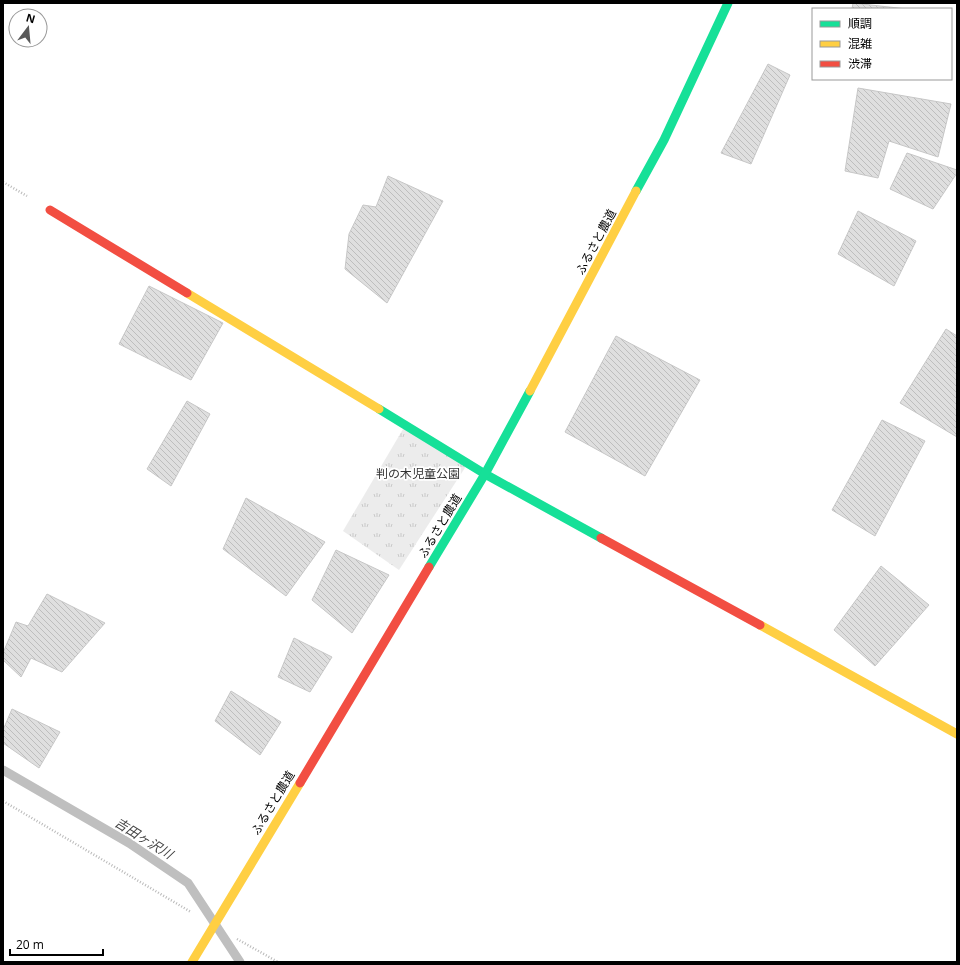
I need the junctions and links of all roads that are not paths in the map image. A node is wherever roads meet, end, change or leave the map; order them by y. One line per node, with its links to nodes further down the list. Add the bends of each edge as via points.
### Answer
1 (728, 3): 3 (street, ふるさと農道, via 664,140)
2 (50, 210): 3 (street)
3 (485, 474): 4 (street); 5 (street, ふるさと農道)
4 (957, 734)
5 (192, 962)

